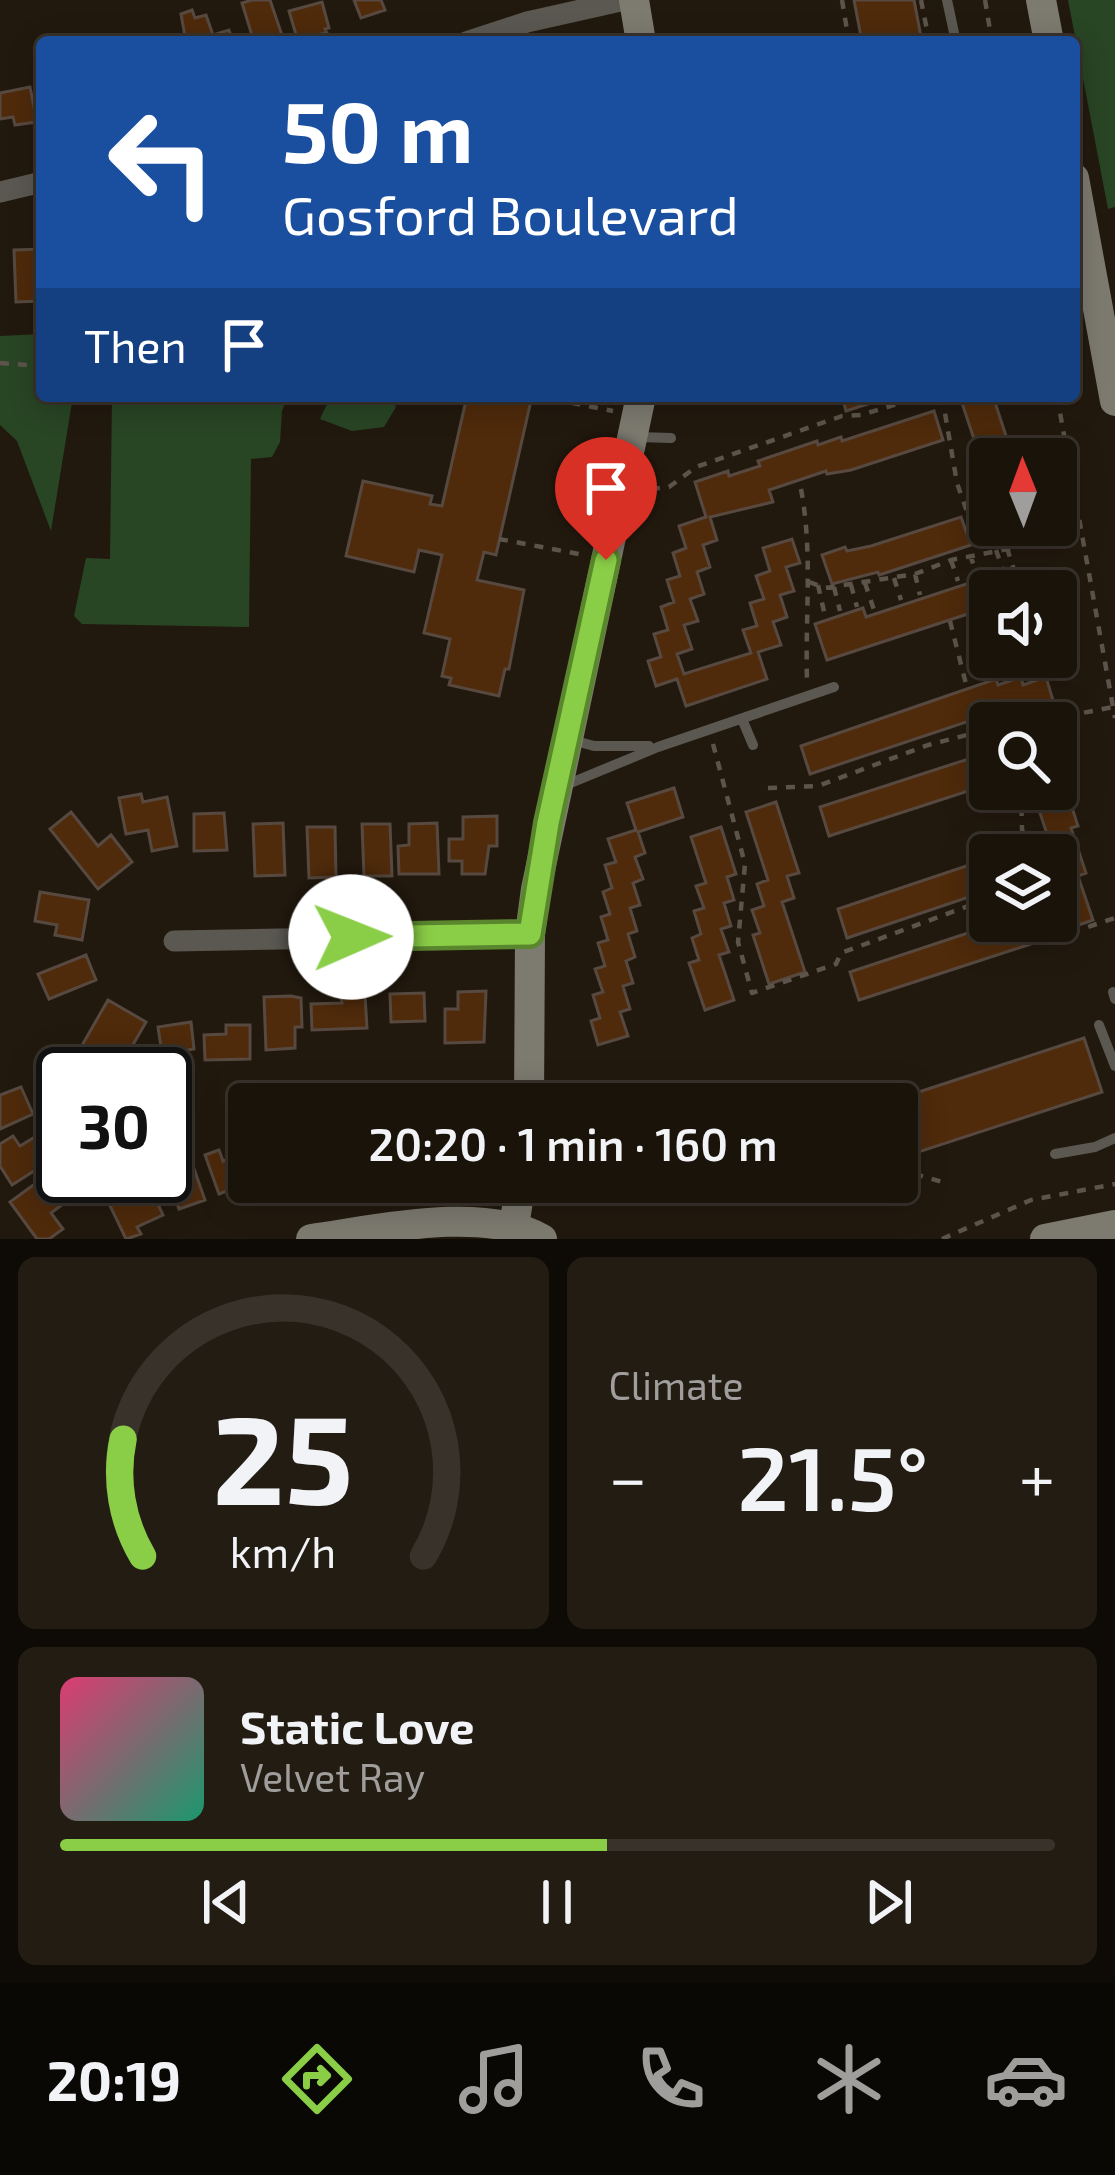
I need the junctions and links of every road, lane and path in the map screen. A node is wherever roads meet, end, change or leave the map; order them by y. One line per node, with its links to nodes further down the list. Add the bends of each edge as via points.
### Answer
1 (629, 0): 7 (street); 8 (street)
2 (842, 0): 9 (path)
3 (921, 0): 10 (path)
4 (947, 0): 11 (lane)
5 (985, 0): 12 (path)
6 (1041, 0): 13 (street)
7 (484, 36)
8 (639, 36)
9 (849, 36)
10 (931, 36)
11 (955, 36)
12 (991, 36)
13 (1048, 36)
14 (36, 183): 15 (street)
15 (0, 192)
16 (1080, 210): 19 (street)
17 (0, 363): 18 (path)
18 (36, 366)
19 (1115, 400)
20 (567, 402): 24 (path)
21 (904, 402): 26 (path, via 842,416)
22 (943, 402): 32 (path, via 957,483)
23 (1058, 402): 28 (path)
24 (638, 416): 25 (lane); 62 (street)
25 (670, 438)
26 (651, 489)
27 (801, 489): 42 (path)
28 (1081, 527): 30 (path); 57 (path)
29 (500, 539): 33 (path)
30 (1007, 548): 31 (path); 38 (path)
31 (996, 550): 32 (path); 37 (path)
32 (981, 552): 34 (path)
33 (579, 554)
34 (970, 555): 35 (path); 36 (path)
35 (951, 560): 39 (path); 41 (path)
36 (976, 570)
37 (1003, 570)
38 (1014, 570)
39 (914, 574): 40 (path); 47 (path)
40 (894, 578): 43 (path); 48 (path)
41 (958, 580)
42 (809, 582): 44 (path); 56 (path)
43 (866, 583): 45 (path); 50 (path)
44 (818, 585): 46 (path); 52 (path)
45 (850, 585): 46 (path); 49 (path)
46 (835, 587): 51 (path)
47 (920, 595)
48 (901, 600)
49 (857, 607)
50 (874, 610)
51 (840, 611)
52 (825, 616)
53 (950, 621): 54 (path)
54 (966, 684)
55 (834, 687): 56 (lane)
56 (808, 695): 60 (lane)
57 (1113, 707): 58 (path); 59 (path)
58 (1077, 714)
59 (1115, 718)
60 (742, 719): 64 (lane); 65 (lane)
61 (969, 734): 66 (path, via 818,786)
62 (567, 738): 65 (lane); 67 (street)
63 (712, 743): 68 (path, via 745,865 738,942 752,993)
64 (753, 745)
65 (658, 746): 67 (lane)
66 (768, 788)
67 (556, 789): 71 (street)
68 (969, 906)
69 (1115, 918): 70 (path)
70 (1077, 930)
71 (530, 934): 72 (street); 75 (street)
72 (174, 941)
73 (1100, 1025): 74 (lane)
74 (1115, 1066)
75 (538, 1083)
76 (1115, 1138): 77 (lane)
77 (1055, 1154)
78 (918, 1175): 79 (path)
79 (946, 1184)
80 (1115, 1184): 85 (path, via 1031,1200)
81 (524, 1203): 83 (street)
82 (1099, 1231): 86 (street)
83 (528, 1233): 84 (street, via 442,1223)
84 (311, 1239)
85 (942, 1239)
86 (1046, 1239)

